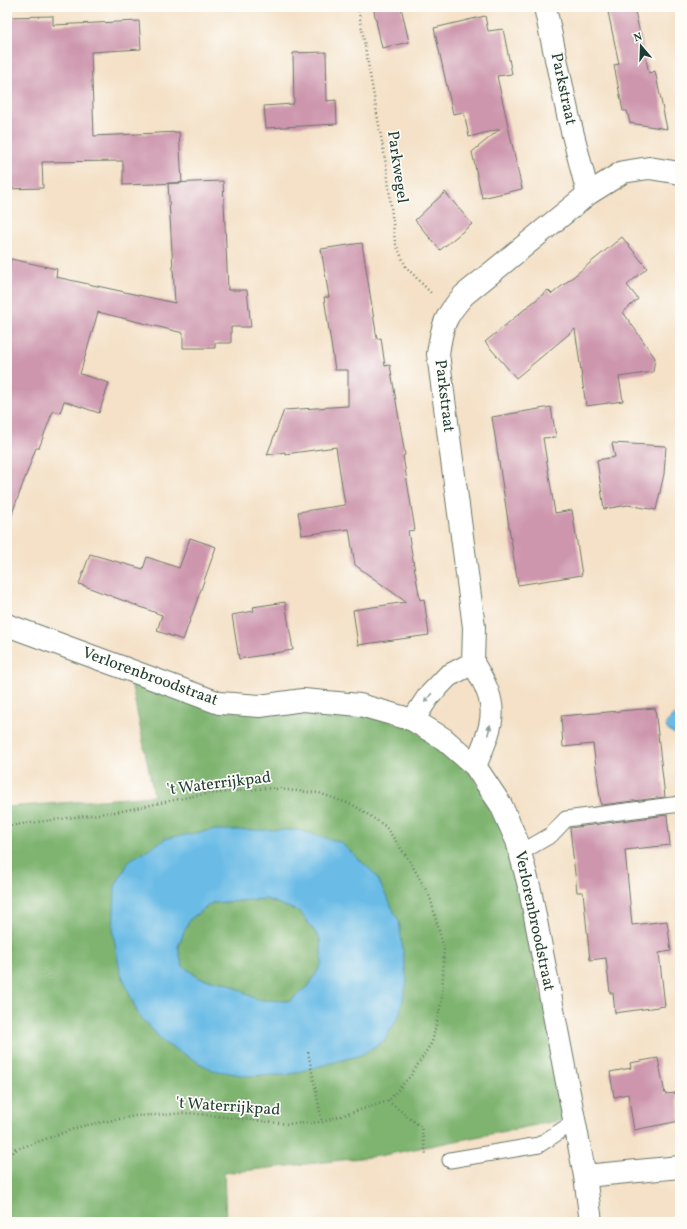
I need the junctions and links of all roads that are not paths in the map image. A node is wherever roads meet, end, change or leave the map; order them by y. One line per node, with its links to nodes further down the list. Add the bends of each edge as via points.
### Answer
1 (545, 7): 3 (street, Parkstraat)
2 (680, 173): 3 (street, Parkstraat, via 649,168 623,172)
3 (588, 194): 5 (street, Parkstraat, via 464,295 449,312 441,330 438,354 474,627)
4 (7, 625): 6 (street, Verlorenbroodstraat, via 219,703 260,706 303,700 360,705)
5 (472, 663): 6 (street, one-way to 6, via 448,676 428,697); 7 (street, one-way to 5, via 489,734 493,708 485,683)
6 (413, 720): 7 (street, Verlorenbroodstraat, via 444,739)
7 (475, 766): 9 (street, Verlorenbroodstraat, via 501,805)
8 (680, 804): 9 (lane, via 566,819 551,835)
9 (520, 853): 10 (street, Verlorenbroodstraat, via 530,890)
10 (574, 1122): 11 (lane, via 539,1145); 13 (street, Verlorenbroodstraat)
11 (450, 1160)
12 (680, 1167): 13 (street)
13 (585, 1176): 14 (street, Verlorenbroodstraat)
14 (591, 1222)

